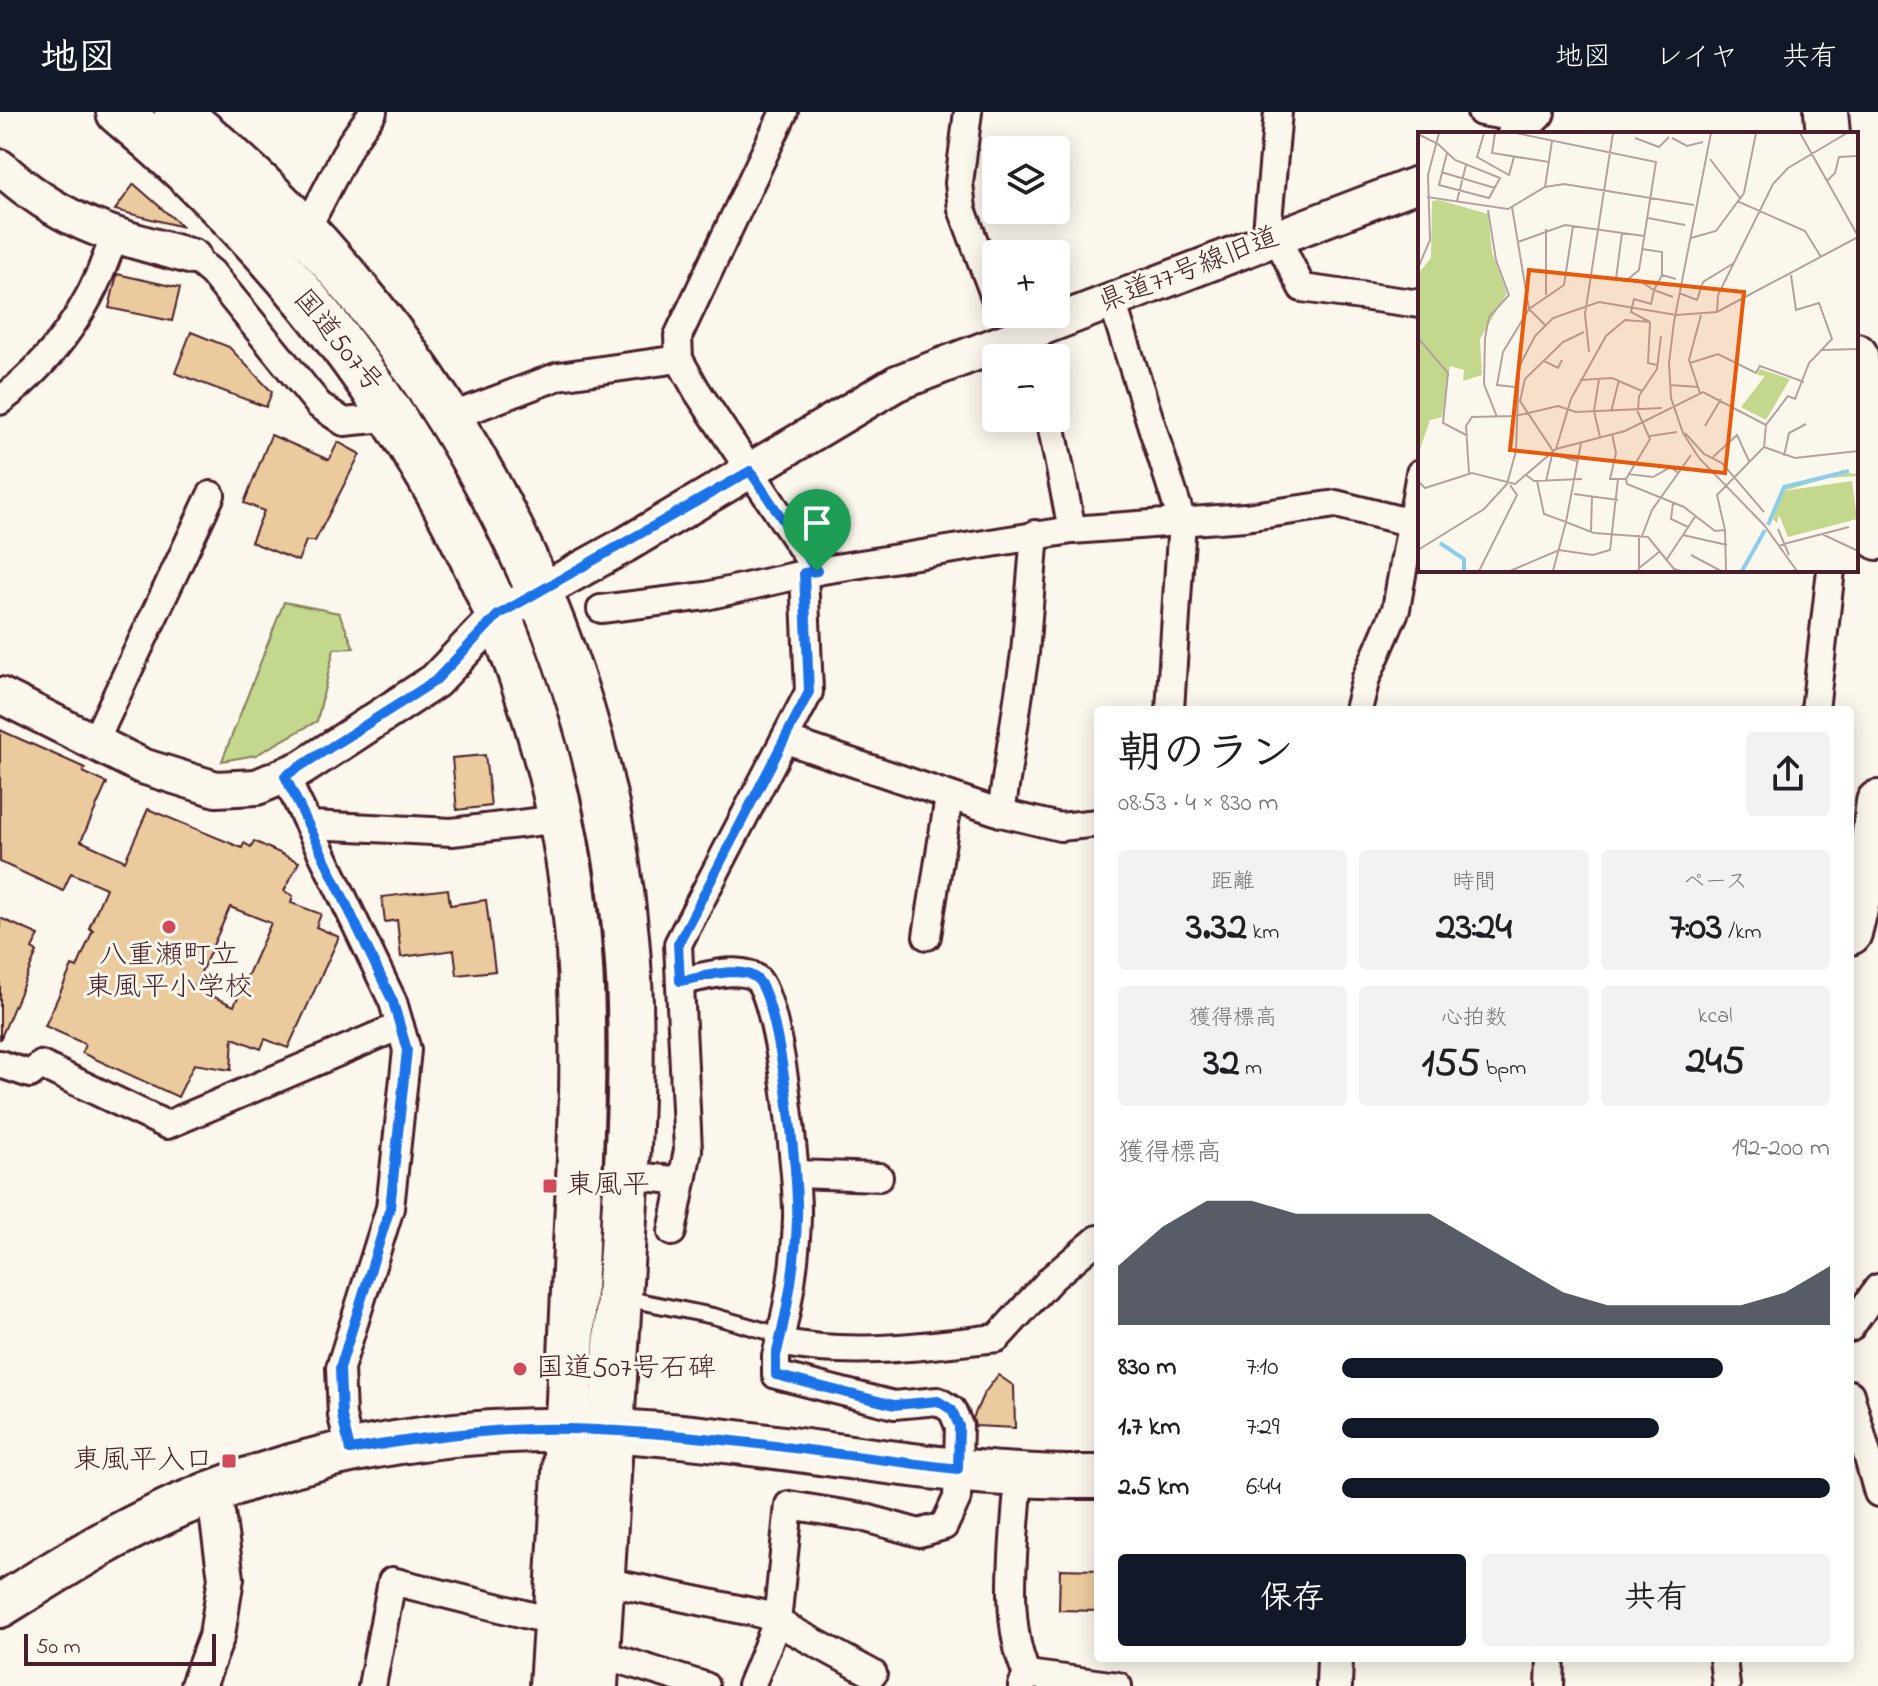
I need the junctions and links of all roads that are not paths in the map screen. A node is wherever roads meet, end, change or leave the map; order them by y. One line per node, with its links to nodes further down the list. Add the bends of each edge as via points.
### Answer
1 (119, 112): 23 (highway, 国道507号, via 231,216 357,362)
2 (177, 112): 11 (highway, 国道507号)
3 (373, 112): 11 (street)
4 (784, 112): 19 (street, via 678,336)
5 (968, 112): 15 (street, via 959,183 962,209)
6 (1278, 112): 13 (street)
7 (1826, 112): 8 (main road)
8 (1828, 132)
9 (0, 167): 12 (street, via 62,215)
10 (1418, 184): 13 (street, 県道77号線旧道)
11 (306, 230): 24 (highway, 国道507号, via 388,327)
12 (114, 235): 14 (street); 21 (street, via 73,326 26,381)
13 (1271, 240): 16 (street, 県道77号線旧道); 17 (street, via 1302,288)
14 (193, 257): 23 (street, via 212,273 319,405 344,422)
15 (982, 263)
16 (1112, 301): 18 (street, 県道77号線旧道); 29 (street)
17 (1418, 304)
18 (1015, 336): 26 (street, 県道77号線旧道, via 897,383)
19 (679, 359): 24 (street, via 559,376); 26 (street)
20 (1858, 367): 22 (main road)
21 (0, 401)
22 (1866, 414): 33 (main road)
23 (395, 417): 38 (highway, 国道507号, via 445,503)
24 (448, 418): 36 (highway, 国道507号)
25 (1053, 432): 31 (street)
26 (750, 471): 34 (street); 36 (street, 県道77号線旧道)
27 (1418, 493): 30 (street)
28 (211, 495): 44 (street)
29 (1182, 521): 30 (street, via 1336,504); 31 (street); 40 (street)
30 (1415, 524): 41 (street, via 1396,609)
31 (1072, 530): 32 (street)
32 (1035, 534): 34 (street); 48 (street, via 1025,653)
33 (1878, 538)
34 (811, 572): 37 (street, via 706,596); 43 (street, via 809,692)
35 (1831, 572): 42 (street)
36 (541, 591): 38 (street, 県道77号線旧道); 58 (highway, 国道507号, via 607,805 626,936)
37 (601, 609)
38 (498, 615): 45 (street, 県道77号線旧道, via 435,681); 49 (highway, 国道507号)
39 (0, 695): 44 (street, 県道77号線旧道)
40 (1170, 706)
41 (1359, 706)
42 (1815, 706)
43 (786, 740): 46 (street); 54 (street, via 678,944)
44 (94, 743): 45 (street, 県道77号線旧道, via 142,766 216,789 257,787)
45 (285, 776): 51 (street)
46 (949, 797): 48 (street); 53 (street)
47 (1878, 802): 52 (main road)
48 (1001, 813): 50 (street, via 1060,827)
49 (560, 819): 51 (street, via 452,832); 68 (highway, 国道507号, via 577,924 583,1009)
50 (1094, 823)
51 (311, 825): 55 (street)
52 (1856, 882)
53 (927, 936)
54 (680, 981): 57 (street, via 738,972 755,976 765,988); 60 (street, via 688,1150)
55 (400, 1026): 56 (street, via 167,1125 41,1065 30,1074); 70 (street, via 407,1050 390,1208 340,1368)
56 (0, 1064)
57 (796, 1174): 59 (street); 66 (street, via 797,1218)
58 (627, 1175): 60 (street); 64 (highway, 国道507号)
59 (879, 1177)
60 (682, 1181): 61 (street)
61 (672, 1232)
62 (1094, 1242): 66 (street, via 1052,1278 997,1338 875,1351 806,1347)
63 (1878, 1288): 65 (street)
64 (620, 1297): 66 (lane, via 713,1316); 69 (highway, 国道507号)
65 (1854, 1322)
66 (780, 1338): 71 (street, via 776,1375 894,1405 938,1401 952,1410 959,1426)
67 (1854, 1408): 75 (street)
68 (567, 1428): 69 (main road); 70 (main road, via 496,1431); 78 (highway, 国道507号)
69 (612, 1431): 71 (main road); 76 (highway, 国道507号)
70 (350, 1450): 74 (main road)
71 (958, 1469): 72 (main road); 79 (street, via 957,1498 944,1526 932,1532 789,1505)
72 (1019, 1473): 73 (main road); 85 (street, via 1013,1572 1017,1653)
73 (1094, 1477)
74 (214, 1491): 77 (main road, via 97,1547); 86 (street, via 226,1578 217,1635)
75 (1878, 1493)
76 (603, 1581): 79 (street, via 762,1614); 83 (highway, 国道507号)
77 (0, 1606)
78 (556, 1622): 87 (street, via 392,1581); 88 (highway, 国道507号)
79 (777, 1622): 84 (street); 90 (street)
80 (1335, 1662): 92 (street)
81 (1551, 1662): 93 (street)
82 (1723, 1662): 94 (street)
83 (596, 1670): 89 (street)
84 (873, 1674)
85 (1024, 1680): 91 (street)
86 (198, 1686)
87 (372, 1686)
88 (552, 1686)
89 (705, 1686)
90 (751, 1686)
91 (1118, 1686)
92 (1334, 1686)
93 (1550, 1686)
94 (1726, 1686)

